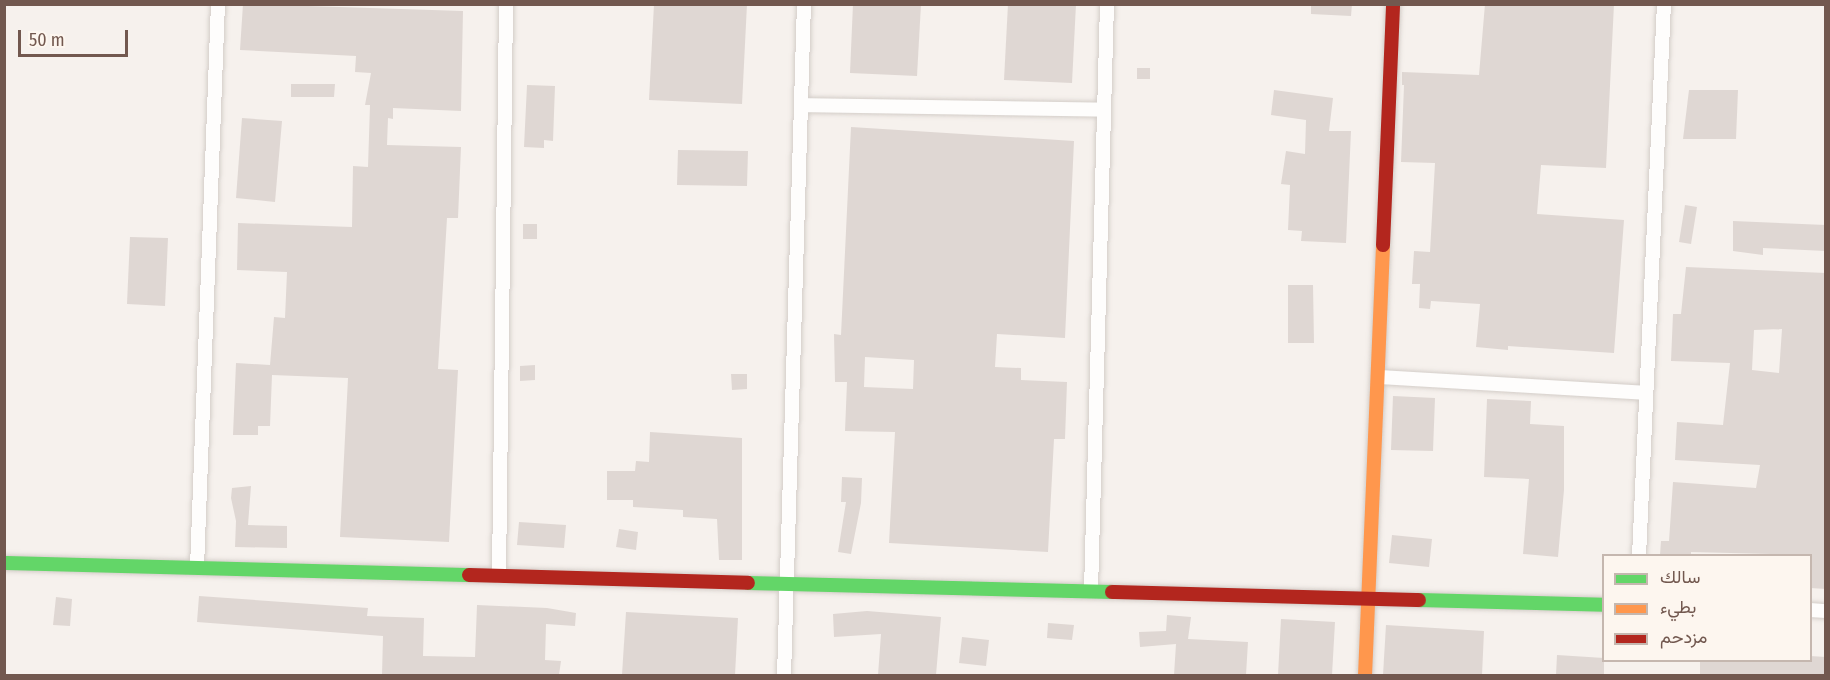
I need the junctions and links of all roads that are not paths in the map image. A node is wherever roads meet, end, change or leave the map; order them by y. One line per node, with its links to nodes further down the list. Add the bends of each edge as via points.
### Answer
1 (218, 4): 13 (street)
2 (506, 4): 14 (street)
3 (804, 4): 7 (street)
4 (1107, 4): 8 (street)
5 (1393, 4): 9 (street)
6 (1664, 4): 10 (street)
7 (801, 105): 8 (street); 15 (street)
8 (1103, 110): 16 (street)
9 (1378, 377): 10 (street); 17 (street)
10 (1646, 393): 11 (street)
11 (1639, 554)
12 (4, 562): 13 (street)
13 (197, 568): 14 (street)
14 (499, 576): 15 (street)
15 (788, 583): 16 (street); 19 (street)
16 (1091, 591): 17 (street)
17 (1368, 599): 18 (street); 20 (street)
18 (1602, 605)
19 (784, 675)
20 (1365, 675)

